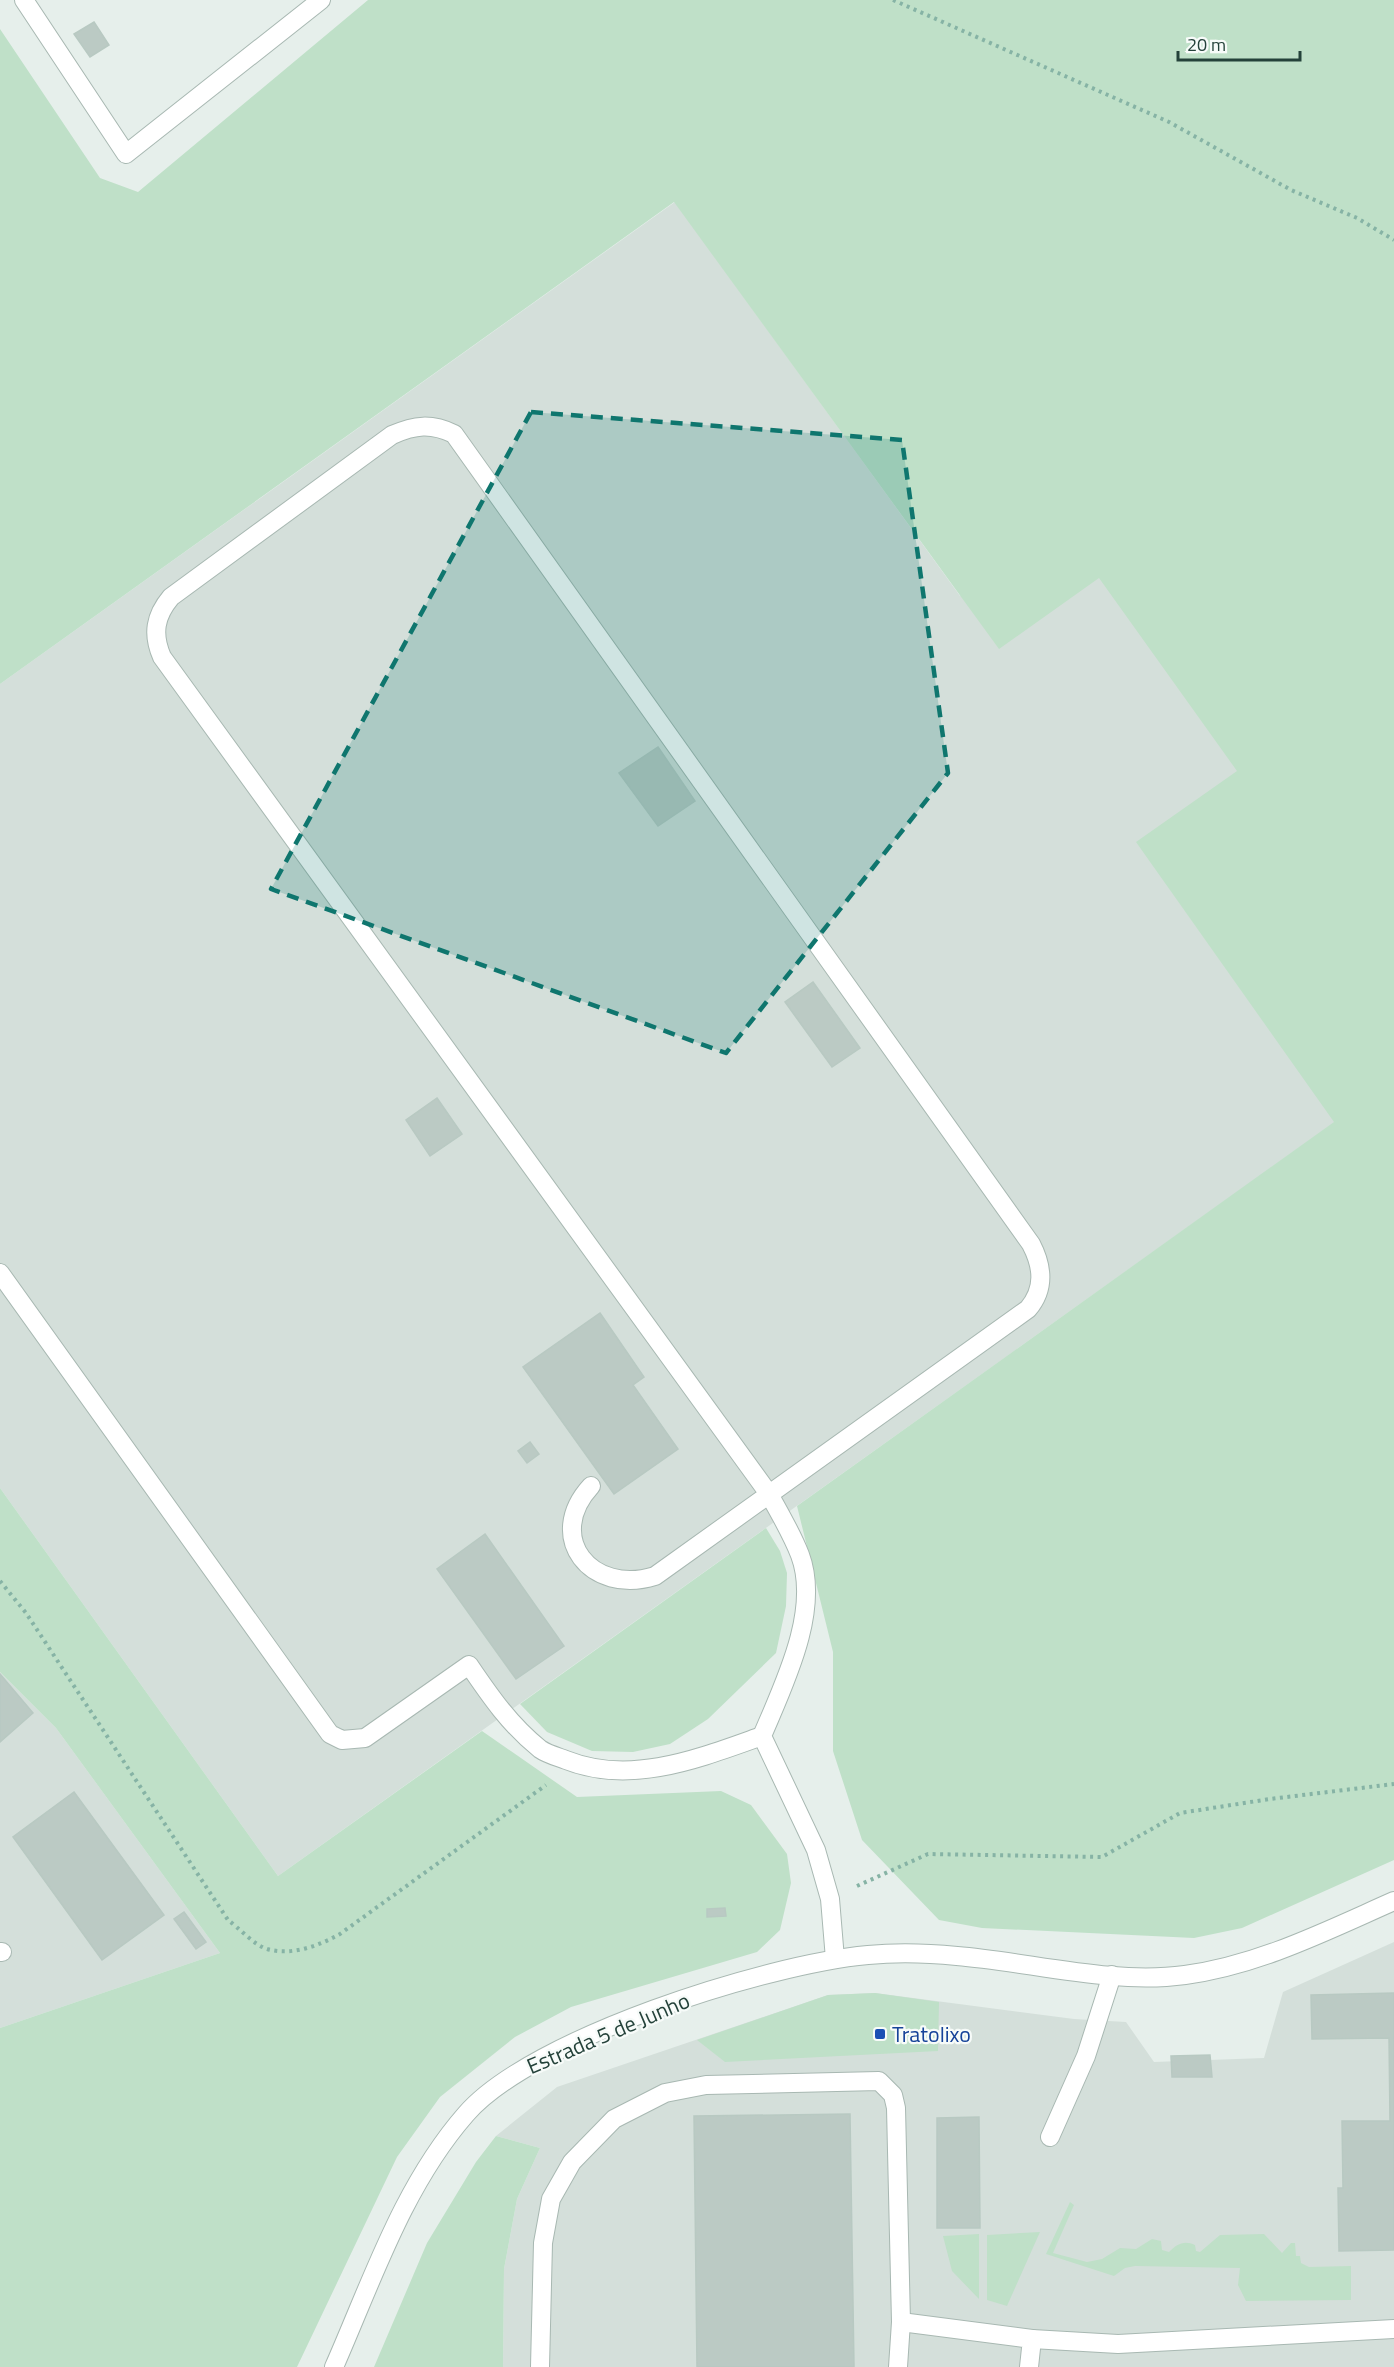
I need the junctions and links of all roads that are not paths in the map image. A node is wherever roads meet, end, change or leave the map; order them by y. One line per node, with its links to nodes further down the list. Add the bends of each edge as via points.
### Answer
1 (24, 0): 2 (street, via 126,154)
2 (321, 0)
3 (0, 1273): 6 (street, via 330,1734 342,1740 365,1738 469,1665 504,1715 542,1750 587,1766 613,1771 651,1770 704,1757)
4 (591, 1486): 5 (street, via 578,1500 573,1535 586,1564 615,1581 638,1582 655,1576)
5 (769, 1494): 5 (street, via 1028,1309 1038,1298 1041,1285 1038,1258 454,434 441,428 411,426 392,435 171,597 160,610 156,643 162,657); 6 (street, via 801,1557 805,1585 802,1623 792,1663)
6 (762, 1736): 8 (street, via 816,1850 830,1899)
7 (1394, 1901): 9 (street, Estrada 5 de Junho, via 1300,1942 1234,1965 1182,1976)
8 (835, 1959): 9 (street, Estrada 5 de Junho, via 902,1954 957,1956); 14 (street, Estrada 5 de Junho, via 700,1994 610,2027 530,2064 492,2088 467,2112 436,2152 406,2204)
9 (1112, 1975): 10 (street, via 1086,2056)
10 (1050, 2138)
11 (901, 2322): 13 (street); 15 (street, via 896,2108 886,2086 879,2081 706,2085 665,2093 614,2118 572,2162 551,2199 543,2243); 16 (street)
12 (1394, 2329): 13 (street, via 1118,2344)
13 (1032, 2339): 17 (street)
14 (334, 2367)
15 (540, 2367)
16 (898, 2367)
17 (1029, 2367)

